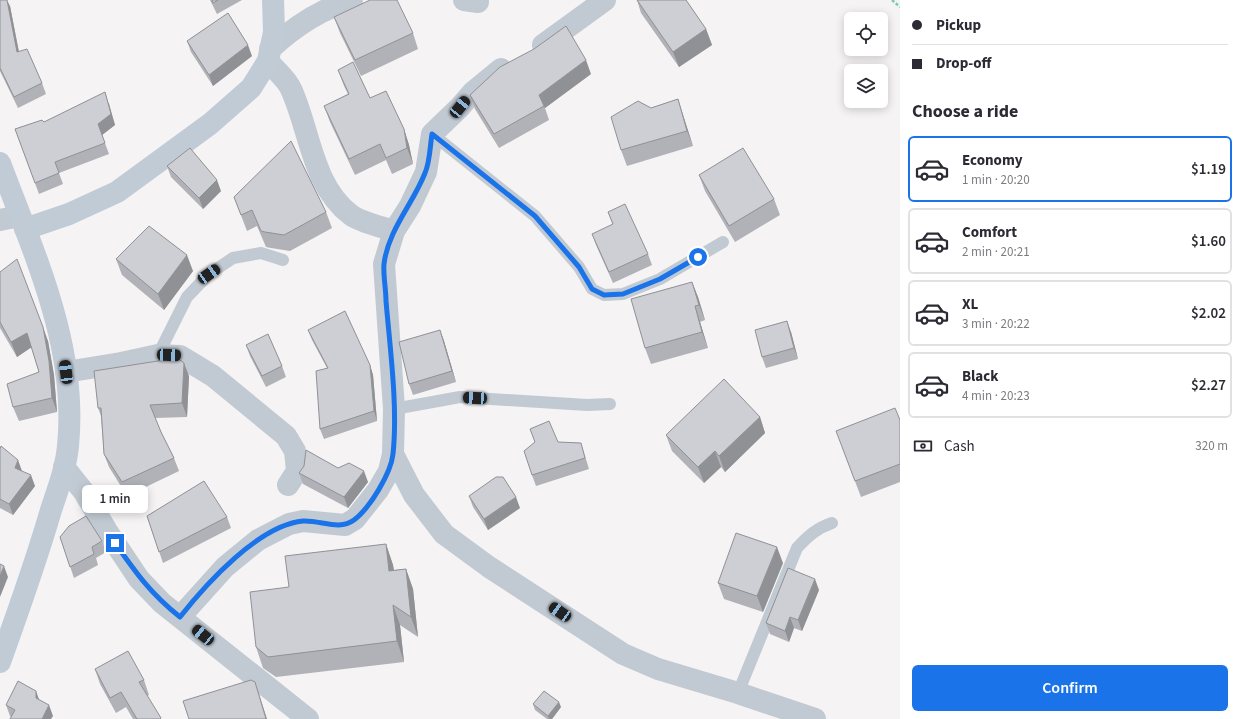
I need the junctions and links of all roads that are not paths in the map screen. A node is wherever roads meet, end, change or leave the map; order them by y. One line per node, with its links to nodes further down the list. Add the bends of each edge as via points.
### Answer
1 (273, 0): 4 (main road, via 274,32)
2 (352, 0): 4 (street, via 323,11 304,22)
3 (606, 0): 5 (street, via 498,71 473,92)
4 (269, 55): 7 (main road, via 251,88 210,124 117,192 69,214); 8 (street, via 291,88 330,195 351,216)
5 (432, 134): 8 (street, via 426,172 410,206); 9 (lane, via 535,216 579,267 592,289 604,295 623,294 660,279)
6 (0, 163): 7 (main road)
7 (15, 221): 12 (main road, via 54,310)
8 (394, 231): 14 (street, via 384,264)
9 (723, 242)
10 (283, 260): 11 (lane, via 261,253 233,258 209,274 187,297)
11 (158, 355): 12 (street); 17 (street, via 180,356 213,376 286,436 295,451 297,471)
12 (66, 372): 16 (main road, via 69,394 68,446)
13 (610, 404): 14 (lane, via 587,405 460,397)
14 (394, 409): 15 (street)
15 (393, 454): 19 (street, via 389,471 378,490 355,519 345,525 303,521 289,524 258,540 225,567); 21 (street, via 414,495 444,534 489,568 623,654 658,669)
16 (64, 467): 19 (street, via 84,492 106,531 139,579); 20 (main road, via 39,553)
17 (288, 485)
18 (832, 523): 21 (lane, via 821,526 809,534 797,548)
19 (180, 617): 22 (street)
20 (0, 662)
21 (738, 693): 23 (street)
22 (308, 719)
23 (815, 719)

